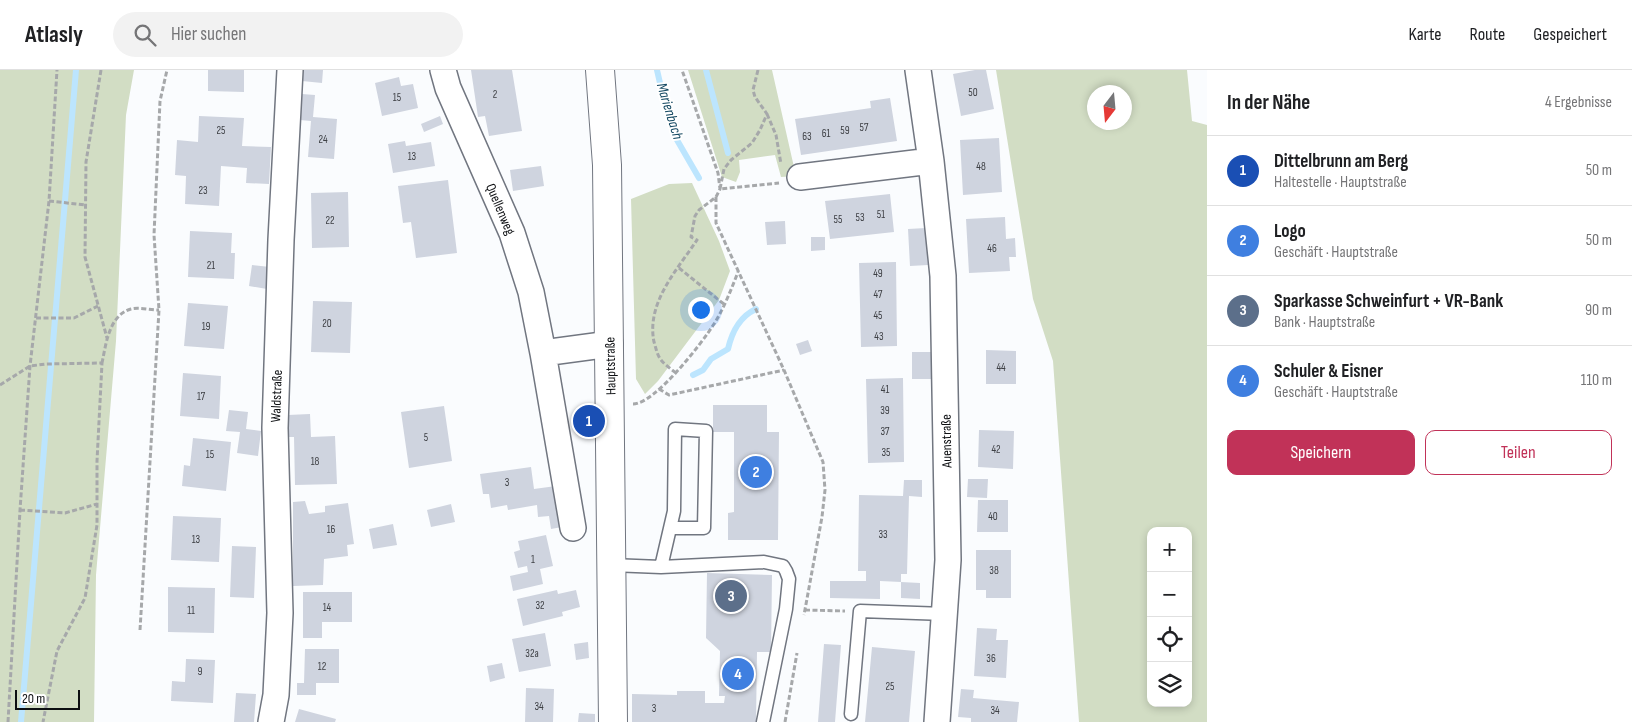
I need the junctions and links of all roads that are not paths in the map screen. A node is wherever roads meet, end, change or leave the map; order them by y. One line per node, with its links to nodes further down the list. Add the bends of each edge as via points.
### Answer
1 (290, 70): 15 (street, Waldstraße, via 275,428 280,613 276,695)
2 (443, 70): 8 (street, Quellenweg, via 512,233 531,292)
3 (600, 70): 7 (street, Hauptstraße, via 607,165)
4 (918, 70): 5 (street, Auenstraße)
5 (932, 161): 6 (street); 13 (street, Auenstraße, via 943,276 948,560)
6 (795, 179)
7 (610, 344): 8 (street); 11 (street, Hauptstraße)
8 (543, 353): 9 (street, Quellenweg)
9 (573, 528)
10 (670, 528): 10 (lane, via 704,528 706,431 676,430 674,511); 12 (lane)
11 (611, 565): 12 (lane); 16 (street, Hauptstraße)
12 (661, 566): 17 (lane, via 764,562 783,566 789,579 786,609)
13 (945, 614): 14 (lane, via 860,611); 18 (street, Auenstraße)
14 (851, 714)
15 (271, 722)
16 (614, 722)
17 (762, 722)
18 (937, 722)

